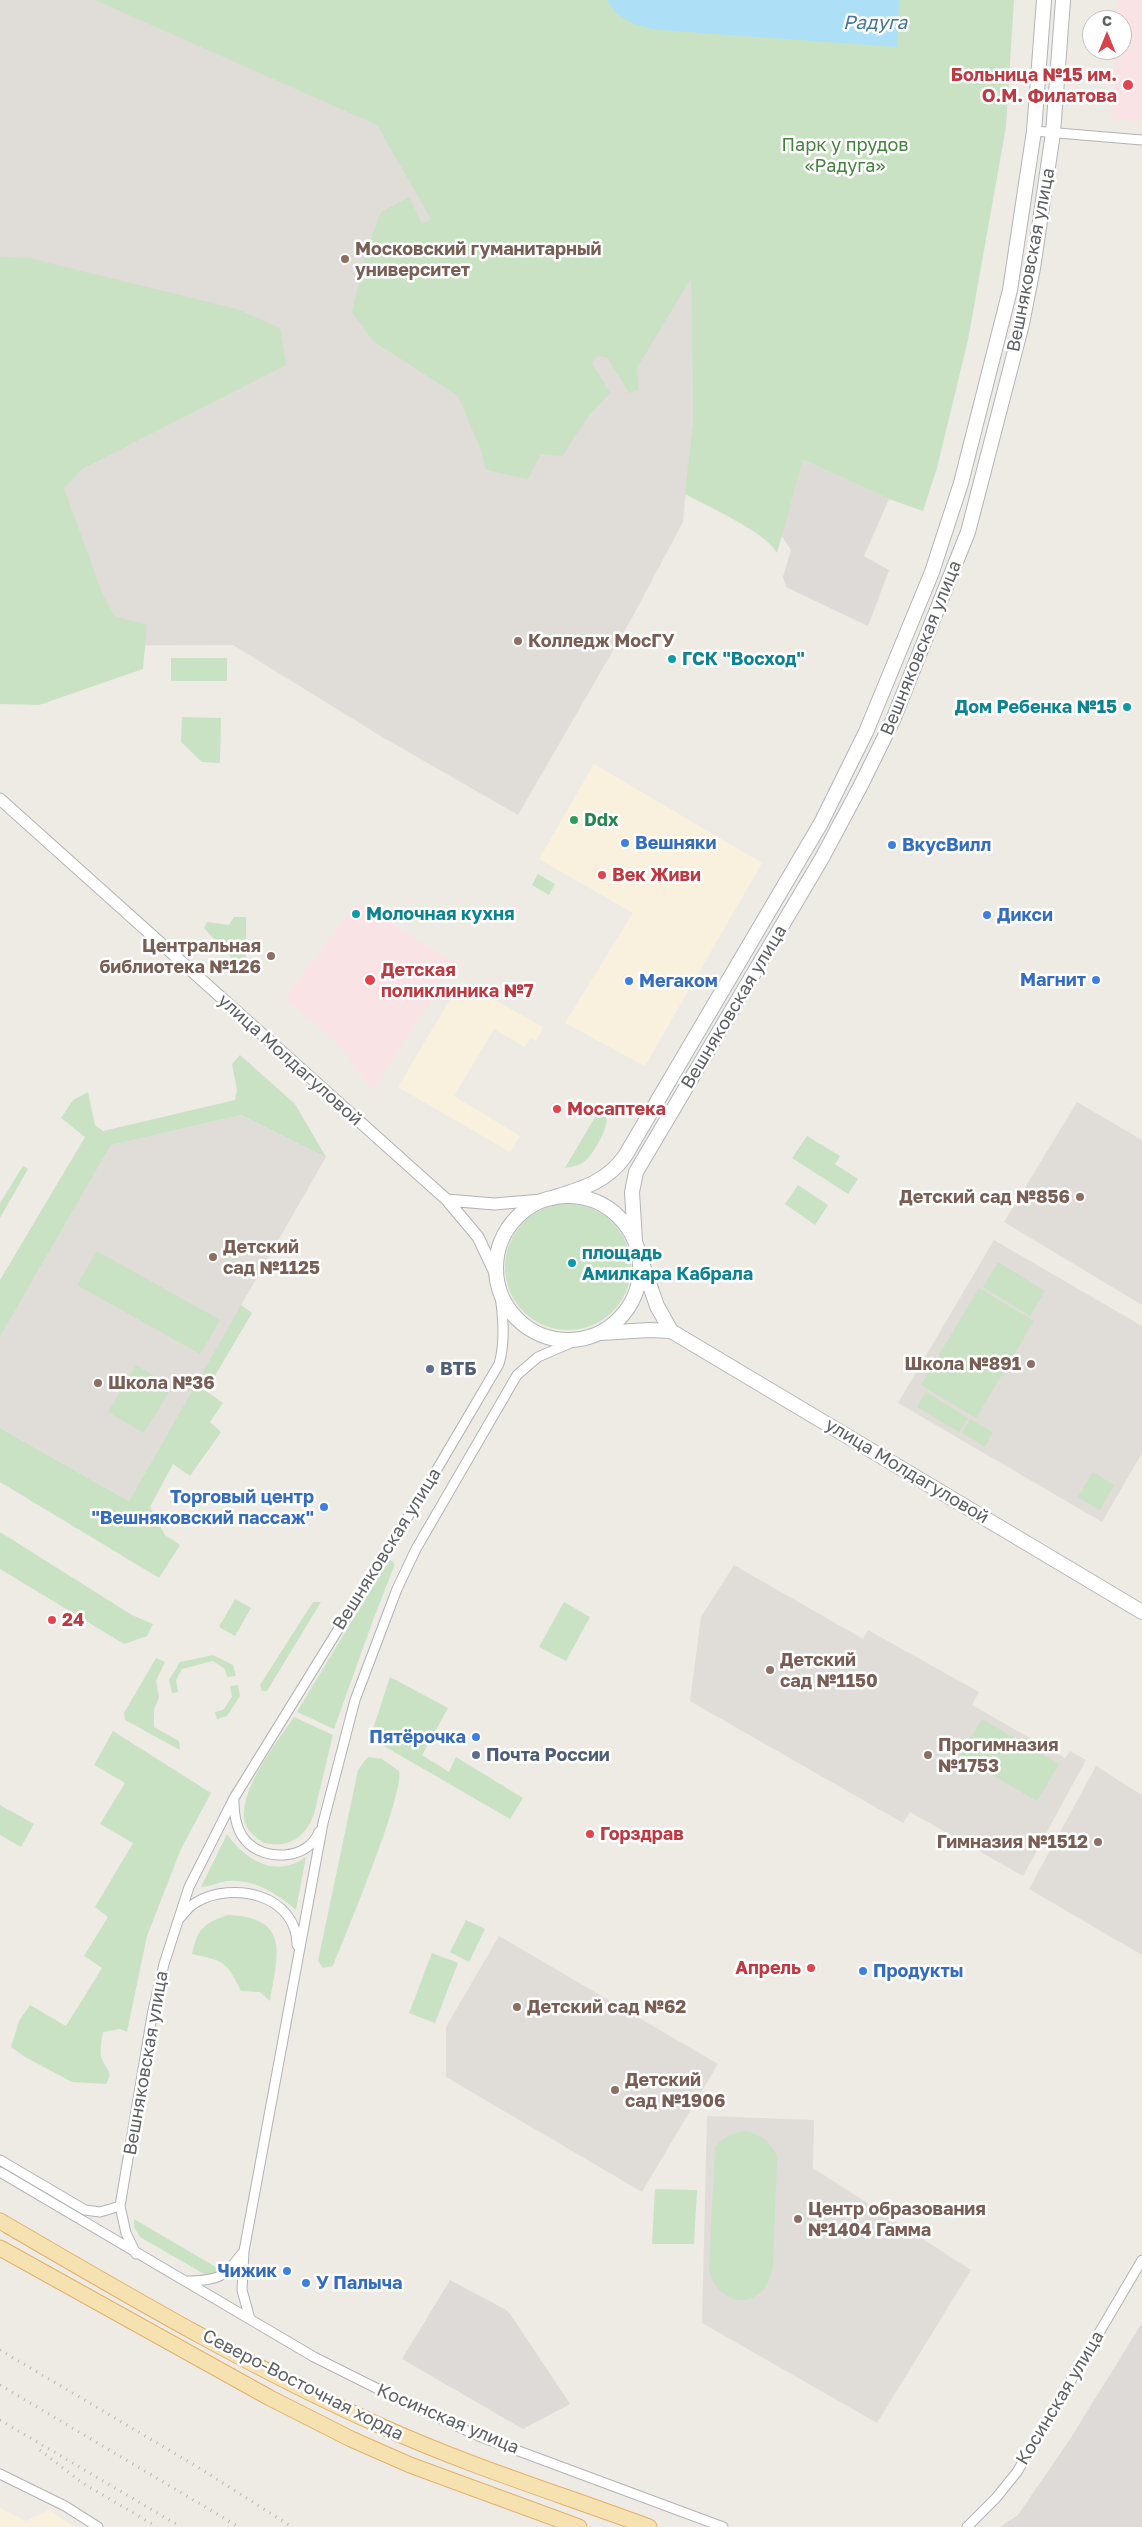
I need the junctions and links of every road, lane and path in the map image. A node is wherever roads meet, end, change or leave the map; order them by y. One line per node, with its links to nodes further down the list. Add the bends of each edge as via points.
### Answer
1 (1044, 0): 3 (main road, Вешняковская улица)
2 (1064, 0): 4 (main road, Вешняковская улица)
3 (1034, 131): 4 (street); 6 (main road, Вешняковская улица)
4 (1053, 133): 5 (street); 7 (main road, Вешняковская улица)
5 (1142, 140)
6 (1025, 199): 7 (street, via 1029,192 1036,190 1042,194); 8 (main road, Вешняковская улица, via 1003,320 948,529 894,667)
7 (1044, 202): 9 (main road, Вешняковская улица, via 1022,324 968,532 893,720)
8 (839, 786): 9 (street, via 838,793 842,799); 11 (main road, Вешняковская улица)
9 (856, 796): 12 (main road, Вешняковская улица)
10 (0, 798): 14 (street, улица Молдагуловой)
11 (796, 866): 12 (street, via 808,862 813,868); 13 (main road, Вешняковская улица, via 620,1164 600,1181)
12 (812, 875): 15 (main road, Вешняковская улица, via 636,1172 632,1192)
13 (547, 1199): 14 (street, via 494,1204); 15 (main road, via 582,1198 609,1208); 17 (main road, via 515,1218 504,1234 498,1249)
14 (447, 1200): 17 (street, улица Молдагуловой, via 478,1236)
15 (636, 1241): 16 (main road)
16 (640, 1257): 18 (main road, улица Молдагуловой, via 657,1306); 19 (main road, via 639,1280 633,1300 622,1316)
17 (497, 1282): 20 (main road, via 508,1309 522,1324 537,1333 561,1340); 22 (street, Вешняковская улица, via 503,1327 499,1364)
18 (672, 1331): 19 (main road, улица Молдагуловой); 21 (main road, улица Молдагуловой)
19 (597, 1334): 20 (main road)
20 (582, 1338): 23 (street, Вешняковская улица, via 538,1357 517,1375 416,1549 397,1589 355,1700)
21 (1142, 1612)
22 (234, 1798): 23 (street, Вешняковская улица, via 237,1827 247,1842 261,1852 278,1856 308,1848); 24 (street, Вешняковская улица, via 189,1887)
23 (323, 1823): 25 (street, Вешняковская улица)
24 (177, 1921): 25 (street, Вешняковская улица, via 194,1903 206,1898 222,1893 257,1895 286,1911 294,1924); 28 (street, Вешняковская улица, via 153,2010)
25 (296, 1973): 31 (street, Вешняковская улица)
26 (0, 2160): 28 (street, via 85,2210 100,2212)
27 (0, 2172): 32 (street, Косинская улица)
28 (120, 2206): 32 (street, Вешняковская улица, via 126,2233)
29 (0, 2221): 39 (main road, Северо-Восточная хорда, via 160,2312 342,2408 440,2451)
30 (0, 2248): 38 (main road, Северо-Восточная хорда, via 229,2376 351,2439 410,2465)
31 (244, 2251): 34 (street, via 221,2277); 35 (street, Вешняковская улица, via 242,2290)
32 (136, 2254): 34 (street, Косинская улица)
33 (1142, 2260): 41 (street, Косинская улица, via 1016,2472)
34 (187, 2281): 35 (street, Косинская улица)
35 (250, 2319): 40 (street, Косинская улица, via 314,2357 481,2437)
36 (0, 2474): 37 (street, via 65,2506)
37 (98, 2527)
38 (579, 2527)
39 (648, 2527)
40 (723, 2527)
41 (967, 2527)

